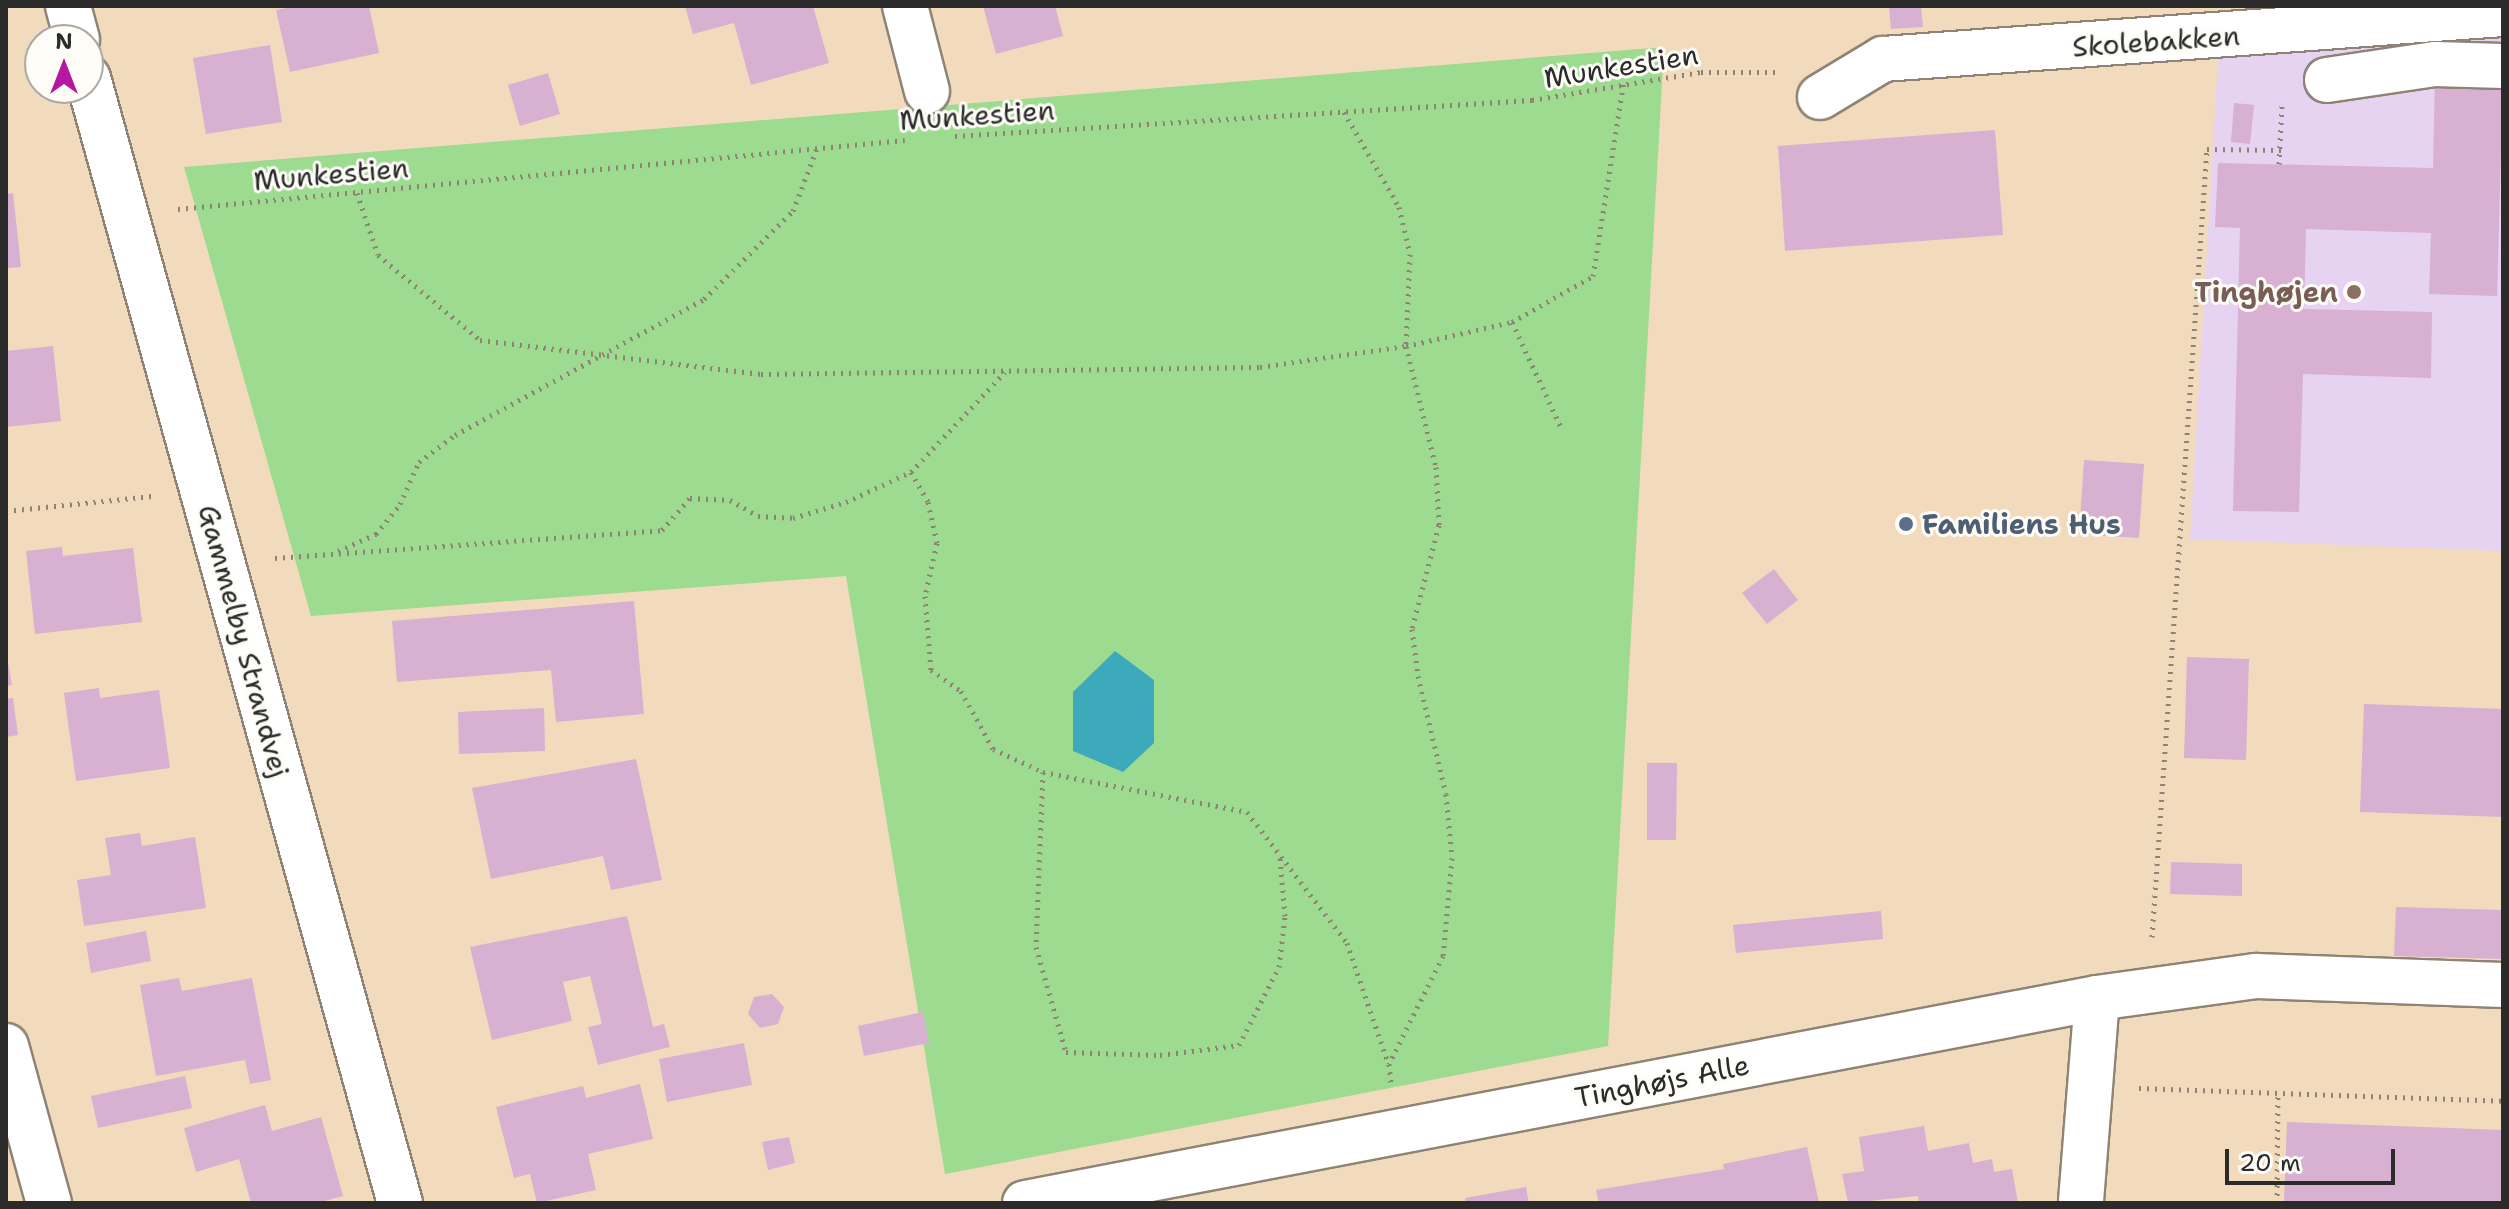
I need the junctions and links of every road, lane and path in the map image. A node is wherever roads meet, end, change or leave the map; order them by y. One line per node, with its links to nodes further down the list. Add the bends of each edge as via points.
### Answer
1 (905, 6): 6 (street)
2 (2503, 14): 7 (street, Skolebakken, via 1883,59)
3 (2503, 66): 4 (street, via 2435,64)
4 (2327, 80)
5 (1624, 81): 7 (path, Munkestien, via 1701,72 1796,72); 9 (path, Munkestien, via 1532,100); 16 (path, via 1593,276)
6 (927, 91)
7 (1820, 97)
8 (95, 104): 15 (street, Gammelby Strandvej)
9 (1344, 112): 10 (path, Munkestien); 17 (path, via 1399,207 1410,254)
10 (948, 136)
11 (918, 139): 12 (path, Munkestien)
12 (817, 148): 14 (path, Munkestien); 18 (path, via 793,211 704,299)
13 (2281, 150): 29 (path, via 2207,149)
14 (357, 192): 15 (path, Munkestien); 18 (path, via 378,255 480,340)
15 (126, 214): 22 (street, Gammelby Strandvej)
16 (1512, 322): 17 (path); 20 (path)
17 (1406, 346): 19 (path, via 1260,367); 32 (path, via 1436,467 1439,525 1412,629 1446,794 1452,858 1443,956)
18 (599, 356): 19 (path, via 761,374); 24 (path, via 455,435 419,462 400,504 376,534)
19 (1006, 371): 21 (path)
20 (1560, 425)
21 (911, 472): 24 (path, via 846,502 793,518 758,516 730,500 690,498 662,530); 26 (path, via 928,502 937,543 925,596 931,670 961,691 993,749)
22 (202, 491): 23 (path); 25 (street, Gammelby Strandvej)
23 (6, 511)
24 (334, 554): 25 (path)
25 (222, 561): 38 (street, Gammelby Strandvej)
26 (1043, 772): 27 (path, via 1247,812); 27 (path, via 1036,947 1066,1052 1160,1055 1239,1045 1279,967 1285,916)
27 (1280, 855): 32 (path, via 1347,943)
28 (2503, 985): 29 (street, Tinghøjs Alle, via 2256,976)
29 (2149, 990): 30 (street, Tinghøjs Alle)
30 (2097, 998): 33 (street); 36 (street, Tinghøjs Alle)
31 (6, 1046): 37 (street)
32 (1389, 1064): 36 (path)
33 (2090, 1086): 34 (path); 40 (street)
34 (2278, 1093): 35 (path); 41 (path)
35 (2503, 1101)
36 (1398, 1132): 39 (street, Tinghøjs Alle)
37 (49, 1203)
38 (400, 1203)
39 (1025, 1203)
40 (2081, 1203)
41 (2277, 1203)

